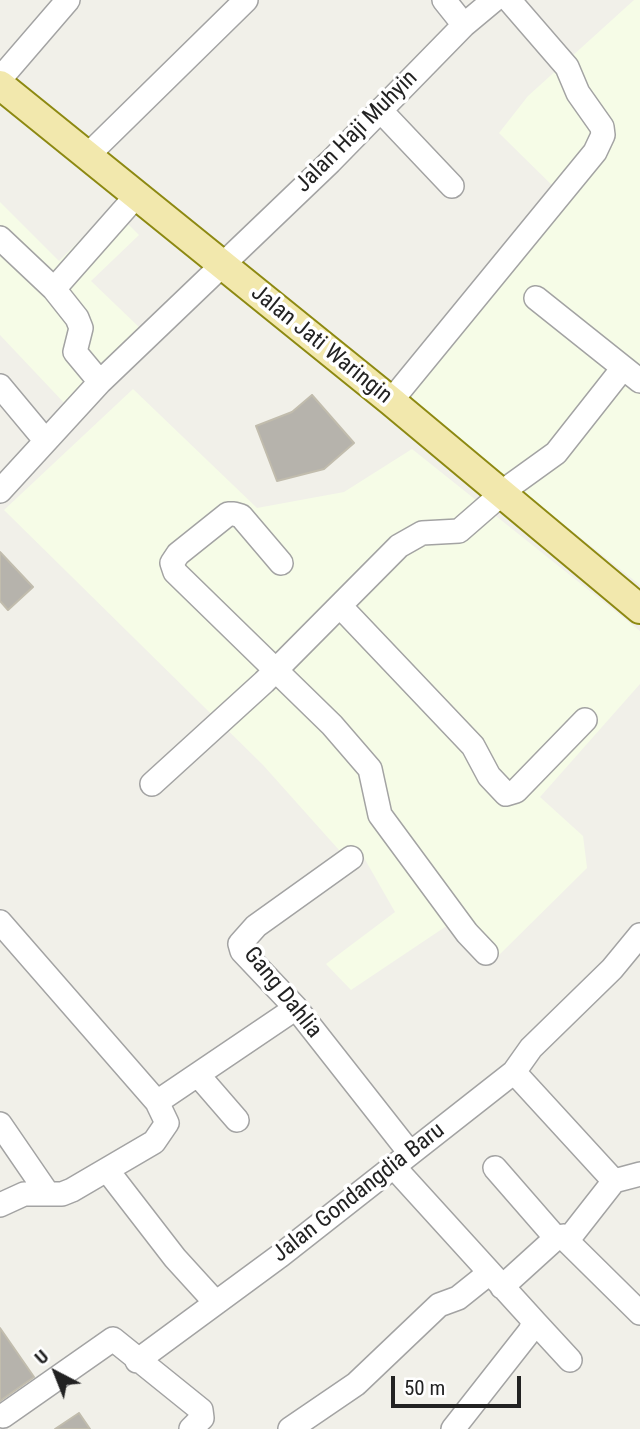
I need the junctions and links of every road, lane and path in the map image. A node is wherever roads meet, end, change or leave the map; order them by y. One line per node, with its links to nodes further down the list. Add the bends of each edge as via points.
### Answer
1 (68, 0): 7 (street)
2 (246, 0): 10 (street)
3 (444, 0): 6 (street)
4 (494, 0): 6 (street, Jalan Haji Muhyin)
5 (509, 0): 20 (street, via 567,67 603,135 595,152)
6 (464, 25): 9 (street, Jalan Haji Muhyin)
7 (0, 79)
8 (0, 85): 10 (main road, Jalan Jati Waringin)
9 (380, 110): 11 (street); 14 (street, Jalan Haji Muhyin)
10 (86, 156): 12 (main road, Jalan Jati Waringin)
11 (453, 186)
12 (137, 195): 14 (main road, Jalan Jati Waringin); 15 (street)
13 (0, 238): 15 (street)
14 (221, 265): 18 (street, Jalan Haji Muhyin); 20 (main road, Jalan Jati Waringin)
15 (54, 289): 18 (street, via 80,322 75,347 78,356)
16 (536, 298): 17 (street)
17 (632, 375): 23 (street, via 556,453)
18 (100, 382): 21 (street, Jalan Haji Muhyin)
19 (0, 386): 21 (street)
20 (391, 401): 23 (main road, Jalan Jati Waringin)
21 (45, 440): 22 (street, Jalan Haji Muhyin)
22 (0, 491)
23 (501, 494): 25 (street, via 459,531 422,533 399,546); 26 (main road, Jalan Jati Waringin)
24 (281, 563): 27 (street, via 241,516 228,514 172,563 175,572)
25 (340, 606): 27 (street); 28 (street, via 473,746 489,776 506,794 516,791)
26 (640, 608)
27 (275, 670): 29 (street); 33 (street, via 370,769 380,815)
28 (585, 720)
29 (152, 784)
30 (351, 858): 34 (street, Gang Dahlia, via 256,926 240,944)
31 (0, 922): 37 (street)
32 (640, 935): 35 (street, Jalan Gondangdia Baru, via 531,1048)
33 (486, 953)
34 (296, 1008): 36 (street); 40 (street, Gang Dahlia)
35 (514, 1072): 40 (street, Jalan Gondangdia Baru); 44 (street)
36 (198, 1075): 37 (street); 38 (street)
37 (157, 1102): 42 (street, via 167,1117 164,1132)
38 (237, 1120)
39 (0, 1124): 45 (street)
40 (401, 1160): 48 (street, Gang Dahlia); 49 (street, Jalan Gondangdia Baru)
41 (495, 1168): 47 (street)
42 (107, 1170): 45 (street, via 72,1190); 49 (street)
43 (640, 1174): 44 (street)
44 (614, 1181): 47 (street)
45 (48, 1194): 46 (street, via 24,1194)
46 (0, 1205)
47 (562, 1239): 48 (street); 50 (street)
48 (495, 1280): 51 (street, Gang Dahlia); 56 (street, via 439,1305 356,1384)
49 (216, 1303): 53 (street, Jalan Gondangdia Baru)
50 (640, 1313)
51 (534, 1321): 52 (street, Gang Dahlia); 57 (street)
52 (570, 1360)
53 (137, 1361): 54 (street, via 113,1339); 55 (street, via 201,1410 202,1418)
54 (3, 1416)
55 (191, 1429)
56 (290, 1429)
57 (453, 1429)

